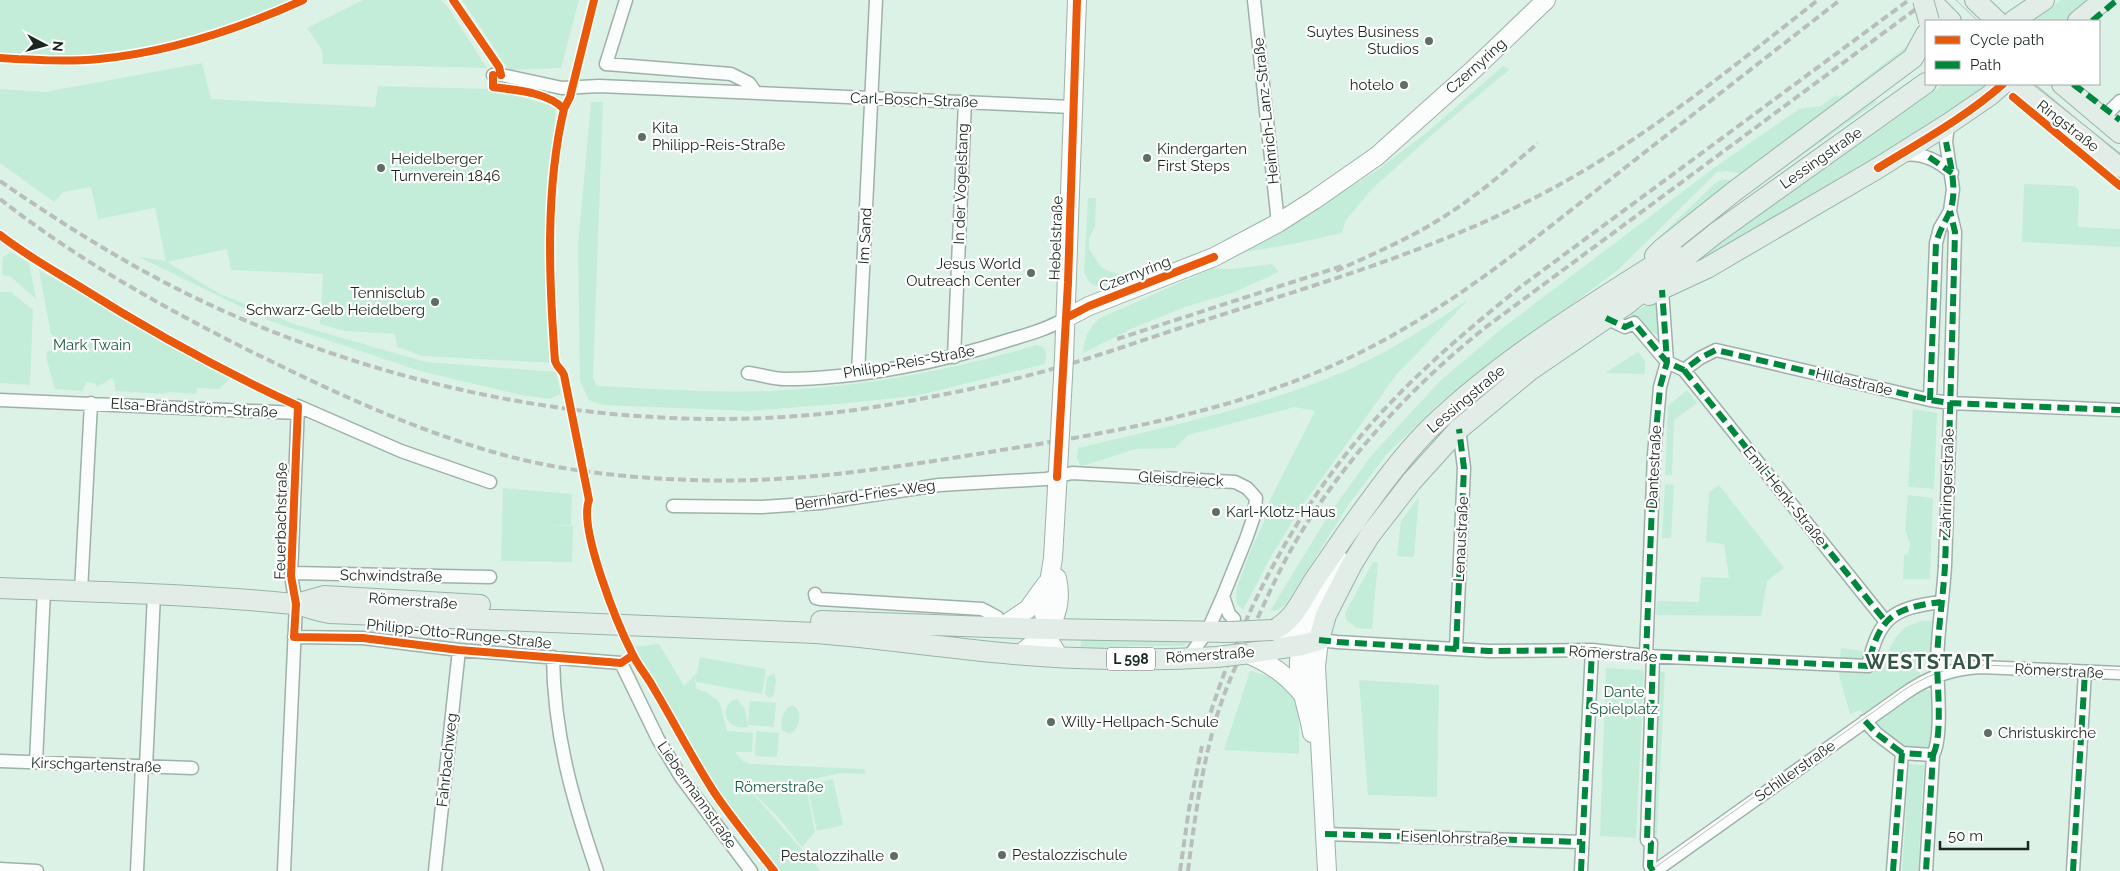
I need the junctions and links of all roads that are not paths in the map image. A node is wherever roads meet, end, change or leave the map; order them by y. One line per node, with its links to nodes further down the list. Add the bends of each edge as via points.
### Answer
1 (626, 0): 22 (street, via 606,64 732,74 750,83)
2 (876, 0): 23 (street, Im Sand)
3 (1077, 0): 26 (main road, Hebelstraße)
4 (1254, 0): 34 (street, Heinrich-Lanz-Straße)
5 (1546, 0): 34 (main road, Czernyring, via 1377,156)
6 (1923, 0): 11 (main road, bridge)
7 (1930, 0): 12 (main road)
8 (1974, 0): 13 (main road)
9 (2044, 0): 14 (main road)
10 (2104, 0): 15 (main road)
11 (1929, 20)
12 (1950, 20)
13 (1996, 20)
14 (2015, 20)
15 (2079, 20)
16 (1925, 36): 36 (main road, via 1913,58 1736,190 1663,248)
17 (493, 75): 22 (street, Carl-Bosch-Straße, via 562,88 599,86)
18 (1925, 84): 35 (main road, Lessingstraße)
19 (2002, 85): 28 (main road)
20 (2017, 85): 31 (main road, Ringstraße)
21 (2063, 85): 27 (main road, Ringstraße)
22 (756, 93): 23 (street, Carl-Bosch-Straße)
23 (872, 98): 25 (street, Carl-Bosch-Straße); 44 (street, Im Sand)
24 (2120, 101): 27 (street)
25 (965, 102): 26 (street, Carl-Bosch-Straße); 40 (street, In der Vogelstang)
26 (1072, 107): 39 (main road, Hebelstraße)
27 (2102, 118): 29 (main road, Ringstraße)
28 (1948, 124): 30 (main road); 32 (street, Zähringerstraße, via 1946,142)
29 (2120, 133)
30 (1896, 156): 32 (street, via 1916,154 1929,157); 37 (main road, via 1707,268)
31 (2120, 167)
32 (1952, 172): 33 (street, Zähringerstraße)
33 (1950, 211): 46 (street, Zähringerstraße, via 1936,243); 48 (street, Zähringerstraße, via 1955,232)
34 (1278, 223): 39 (main road, Czernyring, via 1214,257)
35 (1716, 233): 36 (main road, Lessingstraße, via 1679,249); 38 (main road, Lessingstraße)
36 (1640, 274): 49 (main road, Lessingstraße, via 1532,345)
37 (1662, 290): 38 (main road); 41 (street)
38 (1630, 313): 41 (street); 52 (main road, Lessingstraße, via 1606,318 1529,371)
39 (1066, 318): 40 (street, Philipp-Reis-Straße, via 1051,327); 53 (main road, Hebelstraße, bridge)
40 (954, 357): 44 (street, Philipp-Reis-Straße)
41 (1667, 362): 42 (street); 82 (street, Dantestraße, via 1660,387 1654,455)
42 (1684, 370): 46 (street, Hildastraße, via 1716,350); 69 (street, Emil-Henk-Straße)
43 (748, 372): 44 (street, Philipp-Reis-Straße, via 784,379)
44 (858, 374)
45 (0, 400): 47 (street, Elsa-Brändström-Straße)
46 (1930, 400): 48 (street, Hildastraße)
47 (91, 403): 51 (street, Elsa-Brändström-Straße); 63 (street, Elsa-Brändström-Straße)
48 (1950, 403): 50 (street, Hildastraße); 67 (street, Zähringerstraße)
49 (1454, 406): 52 (main road); 56 (main road, Lessingstraße, via 1414,445)
50 (2120, 410)
51 (298, 413): 54 (street, via 298,406 401,451); 58 (street, Feuerbachstraße)
52 (1459, 429): 76 (main road, Lessingstraße, via 1412,481 1370,536 1326,616); 77 (street, Lenaustraße, via 1464,468)
53 (1058, 477): 55 (street, Bernhard-Fries-Weg, via 939,485 784,506); 57 (main road, Hebelstraße); 66 (street, Gleisdreieck, via 1088,473 1235,482 1248,488 1256,498 1254,516)
54 (490, 482)
55 (673, 506)
56 (1351, 529): 73 (main road, via 1291,616); 76 (main road, Lessingstraße)
57 (1053, 558): 60 (main road, Hebelstraße); 72 (main road, Hebelstraße, via 1060,588 1057,616)
58 (291, 573): 59 (street, Schwindstraße); 68 (street, Feuerbachstraße)
59 (490, 577)
60 (1049, 579): 70 (main road, via 1028,609); 72 (main road, Hebelstraße, via 1044,614)
61 (0, 588): 62 (main road, Römerstraße)
62 (44, 590): 63 (main road, Römerstraße); 96 (street)
63 (81, 591): 64 (main road, Römerstraße)
64 (154, 594): 68 (main road, Römerstraße); 97 (street)
65 (814, 594): 70 (street, via 818,599 982,609 997,617)
66 (1223, 596): 71 (street); 74 (street, Gleisdreieck)
67 (1941, 602): 69 (street, Römerstraße, via 1912,606); 89 (street, Zähringerstraße)
68 (296, 604): 70 (main road, Römerstraße, via 324,596 634,615); 75 (street, Feuerbachstraße); 80 (main road, Römerstraße, via 330,613 816,633)
69 (1886, 622): 82 (street, Römerstraße, via 1876,639 1868,666)
70 (1003, 626): 72 (main road, Römerstraße)
71 (1231, 626): 73 (main road, Römerstraße, bridge); 74 (main road, Römerstraße)
72 (1046, 629): 74 (main road, Römerstraße); 80 (main road, Hebelstraße); 84 (main road, Hebelstraße)
73 (1274, 630): 76 (main road)
74 (1207, 632): 85 (street, Gleisdreieck)
75 (294, 636): 78 (street, Philipp-Otto-Runge-Straße, via 363,638); 104 (street, Feuerbachstraße)
76 (1308, 639): 77 (street, Römerstraße); 81 (main road, Römerstraße / L 598); 90 (main road, via 1299,661); 92 (main road, via 1316,666)
77 (1456, 649): 79 (street, Römerstraße)
78 (459, 650): 83 (street, Philipp-Otto-Runge-Straße); 105 (street, Fahrbachweg)
79 (1592, 650): 82 (street, Römerstraße); 100 (street)
80 (1020, 654): 84 (main road, Römerstraße)
81 (1260, 655): 85 (main road, Römerstraße / L 598, bridge); 90 (main road, via 1291,680)
82 (1650, 656): 110 (street, Dantestraße, via 1647,840 1651,843 1650,866)
83 (552, 657): 86 (street, Philipp-Otto-Runge-Straße); 106 (street, via 554,702 562,752 570,790)
84 (1059, 657): 85 (main road, Römerstraße / L 598)
85 (1187, 659)
86 (621, 663): 107 (street, Liebermannstraße, via 658,739 681,776)
87 (2085, 672): 88 (street, Römerstraße); 89 (street, Römerstraße, via 1980,668); 113 (street)
88 (2120, 673)
89 (1938, 674): 91 (street, Schillerstraße); 94 (street, Zähringerstraße, via 1938,730)
90 (1303, 695): 92 (main road, via 1314,739)
91 (1865, 722): 93 (street); 110 (street, Schillerstraße)
92 (1320, 749): 99 (main road)
93 (1902, 753): 94 (street); 111 (street)
94 (1933, 755): 112 (street, Zähringerstraße)
95 (0, 761): 96 (street, Kirschgartenstraße)
96 (36, 762): 97 (street, Kirschgartenstraße)
97 (144, 766): 98 (street, Kirschgartenstraße); 103 (street)
98 (192, 768)
99 (1325, 834): 100 (street, Eisenlohrstraße); 108 (main road)
100 (1582, 842): 109 (street)
101 (0, 869): 102 (street)
102 (37, 871)
103 (137, 871)
104 (284, 871)
105 (435, 871)
106 (597, 871)
107 (751, 871)
108 (1327, 871)
109 (1580, 871)
110 (1654, 871)
111 (1893, 871)
112 (1926, 871)
113 (2073, 871)

